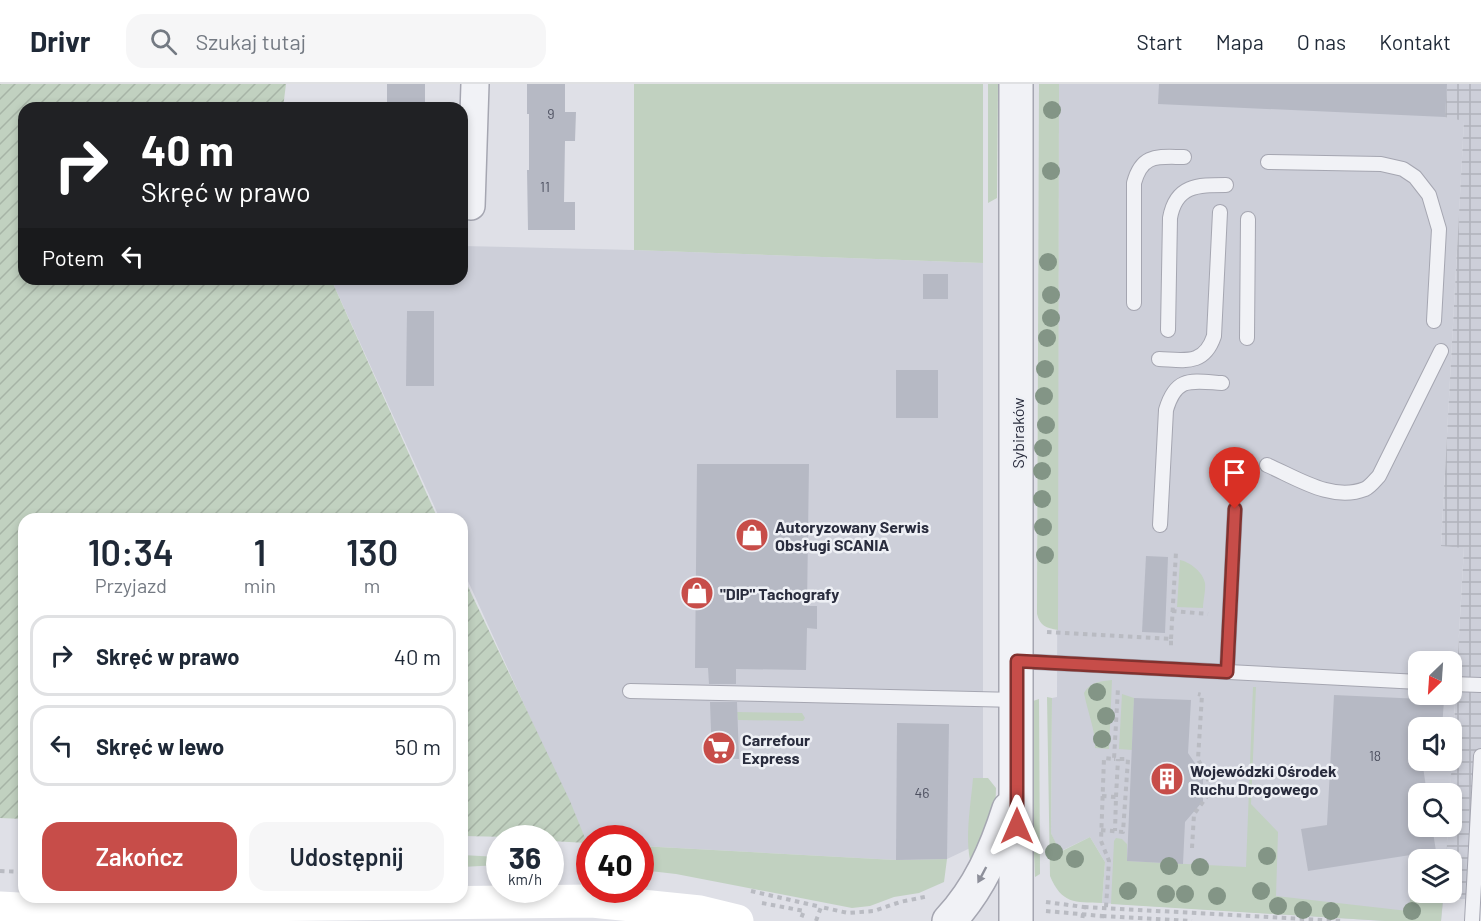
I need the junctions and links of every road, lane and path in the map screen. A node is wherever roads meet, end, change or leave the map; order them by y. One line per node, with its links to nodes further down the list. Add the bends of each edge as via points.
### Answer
1 (475, 84): 6 (street)
2 (1016, 84): 24 (street, Sybiraków)
3 (1184, 157): 9 (lane, via 1151,159 1137,172)
4 (1268, 162): 10 (lane, via 1382,164 1403,169 1415,177 1429,195 1439,229)
5 (1226, 185): 11 (lane, via 1186,190 1172,207)
6 (471, 206)
7 (1220, 212): 14 (lane, via 1211,345 1206,353 1189,360)
8 (1248, 219): 12 (lane)
9 (1134, 303)
10 (1434, 321)
11 (1168, 330)
12 (1247, 338)
13 (1441, 351): 16 (lane, via 1379,476 1368,488 1328,492)
14 (1158, 359)
15 (1222, 382): 18 (lane, via 1189,381 1170,395)
16 (1267, 465)
17 (1235, 509): 21 (lane)
18 (1160, 525)
19 (1176, 552): 20 (path)
20 (1172, 611): 21 (path); 23 (path)
21 (1229, 615): 27 (lane)
22 (1044, 631): 23 (path)
23 (1171, 639): 26 (path)
24 (1017, 661): 25 (lane); 32 (street, Sybiraków)
25 (1119, 666): 26 (lane); 34 (path)
26 (1170, 669): 27 (lane); 44 (path, via 1169,690 1202,695 1198,759 1210,784 1206,798 1194,814)
27 (1227, 672): 28 (lane)
28 (1408, 681)
29 (1462, 685): 30 (lane)
30 (1481, 686)
31 (630, 691): 32 (lane)
32 (1017, 700): 37 (street, Sybiraków)
33 (1481, 756): 64 (lane)
34 (1116, 759): 35 (path); 36 (path, via 1128,759); 38 (path, via 1104,758)
35 (1117, 775): 36 (path); 39 (path)
36 (1126, 776): 41 (path)
37 (1017, 781): 60 (street, Sybiraków, one-way to 60, via 1000,837 979,882); 61 (street, Sybiraków)
38 (1102, 796): 39 (path); 42 (path)
39 (1116, 797): 40 (path)
40 (1115, 815): 41 (path); 43 (path)
41 (1125, 815): 43 (path, via 1123,832)
42 (1101, 830): 43 (path); 51 (path, via 1109,861)
43 (1115, 831)
44 (1192, 848)
45 (0, 871): 46 (path)
46 (18, 872)
47 (938, 890): 59 (path, via 874,911 848,913 821,907)
48 (468, 902): 57 (main road, via 592,901 700,912)
49 (418, 903): 55 (main road, via 243,905)
50 (1084, 907): 51 (path)
51 (1106, 907): 63 (path)
52 (0, 908): 55 (main road)
53 (804, 911): 58 (path)
54 (1102, 916): 62 (path)
55 (158, 918): 56 (main road)
56 (244, 921)
57 (737, 921)
58 (800, 921)
59 (816, 921)
60 (949, 921)
61 (1016, 921)
62 (1192, 921)
63 (1343, 921)
64 (1472, 921)

